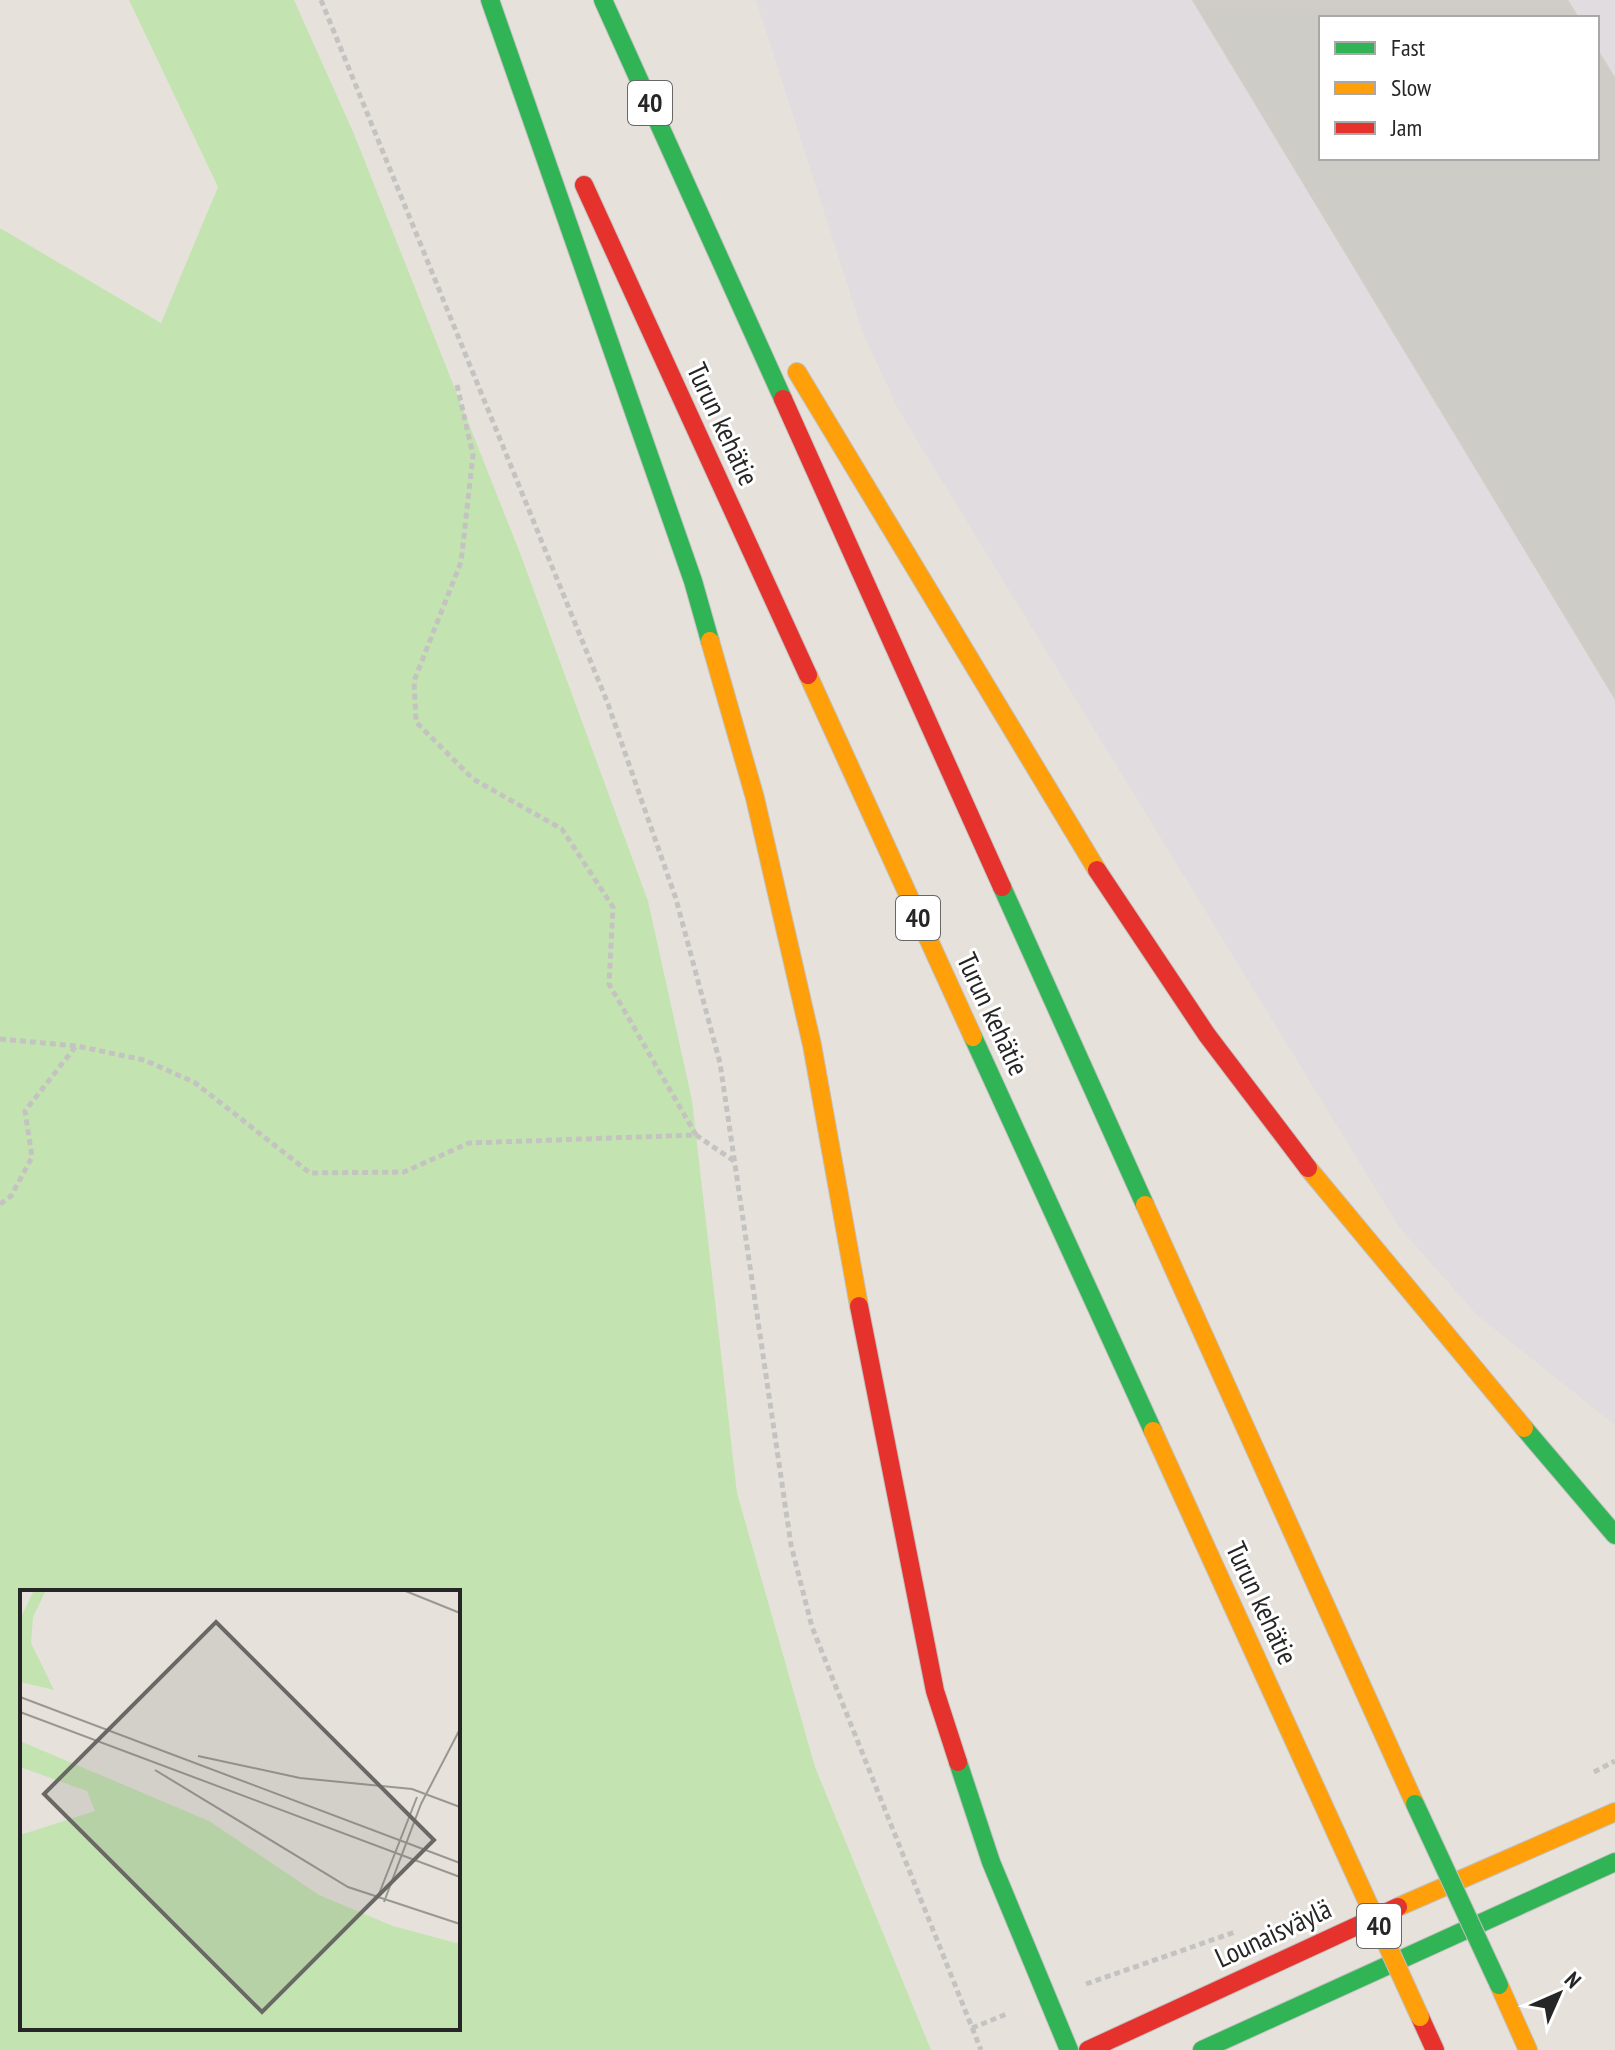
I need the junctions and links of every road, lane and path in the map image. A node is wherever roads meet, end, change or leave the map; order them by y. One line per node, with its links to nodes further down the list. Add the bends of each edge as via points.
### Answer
1 (321, 0): 14 (path, via 613,719 676,899 720,1063)
2 (490, 0): 22 (main road, via 693,581 751,784 812,1045 935,1691 991,1862)
3 (502, 0): 5 (main road)
4 (603, 0): 7 (main road, Turun kehätie / 40)
5 (540, 86)
6 (579, 173): 28 (main road, Turun kehätie / 40, bridge)
7 (697, 206): 8 (main road); 29 (main road, Turun kehätie / 40, bridge)
8 (775, 336)
9 (791, 362): 16 (main road, via 1027,760 1156,961 1277,1127 1423,1312)
10 (457, 385): 13 (path, via 473,455 461,562 414,681 416,722 473,779 562,829 613,907 609,984)
11 (0, 1039): 12 (path)
12 (77, 1046): 13 (path, via 144,1060 194,1082 310,1173 404,1172 469,1143); 15 (path, via 25,1111 32,1157 11,1196)
13 (696, 1135): 14 (path)
14 (735, 1161): 23 (path, via 791,1545 812,1627)
15 (0, 1204)
16 (1615, 1535)
17 (1615, 1761): 18 (path)
18 (1589, 1774)
19 (1615, 1812): 26 (main road, Lounaisväylä)
20 (1615, 1862): 27 (main road)
21 (1249, 1927): 22 (path)
22 (1047, 1998): 23 (path); 25 (main road)
23 (972, 2028): 24 (path)
24 (981, 2050)
25 (1069, 2050)
26 (1088, 2050)
27 (1202, 2050)
28 (1435, 2050)
29 (1528, 2050)

